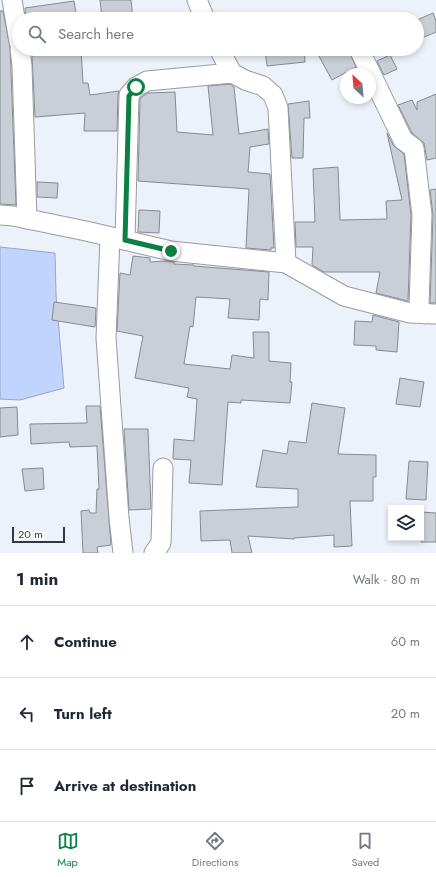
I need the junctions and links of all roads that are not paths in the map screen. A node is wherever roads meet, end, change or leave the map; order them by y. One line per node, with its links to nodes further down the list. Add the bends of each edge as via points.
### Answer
1 (12, 0): 3 (street)
2 (197, 0): 4 (street)
3 (14, 12)
4 (202, 12)
5 (21, 56): 10 (street)
6 (223, 56): 8 (street)
7 (362, 56): 13 (street, via 403,140 414,148 422,215 420,307)
8 (232, 73): 11 (street, via 147,81 136,87 129,96); 12 (street, via 263,86 273,95 278,108)
9 (0, 215): 10 (street)
10 (27, 219): 11 (street)
11 (117, 239): 12 (street, via 171,251); 15 (street, via 106,338)
12 (286, 263): 13 (street, via 344,296 410,314)
13 (430, 314)
14 (163, 468): 16 (street, via 161,543)
15 (122, 553)
16 (154, 553)

